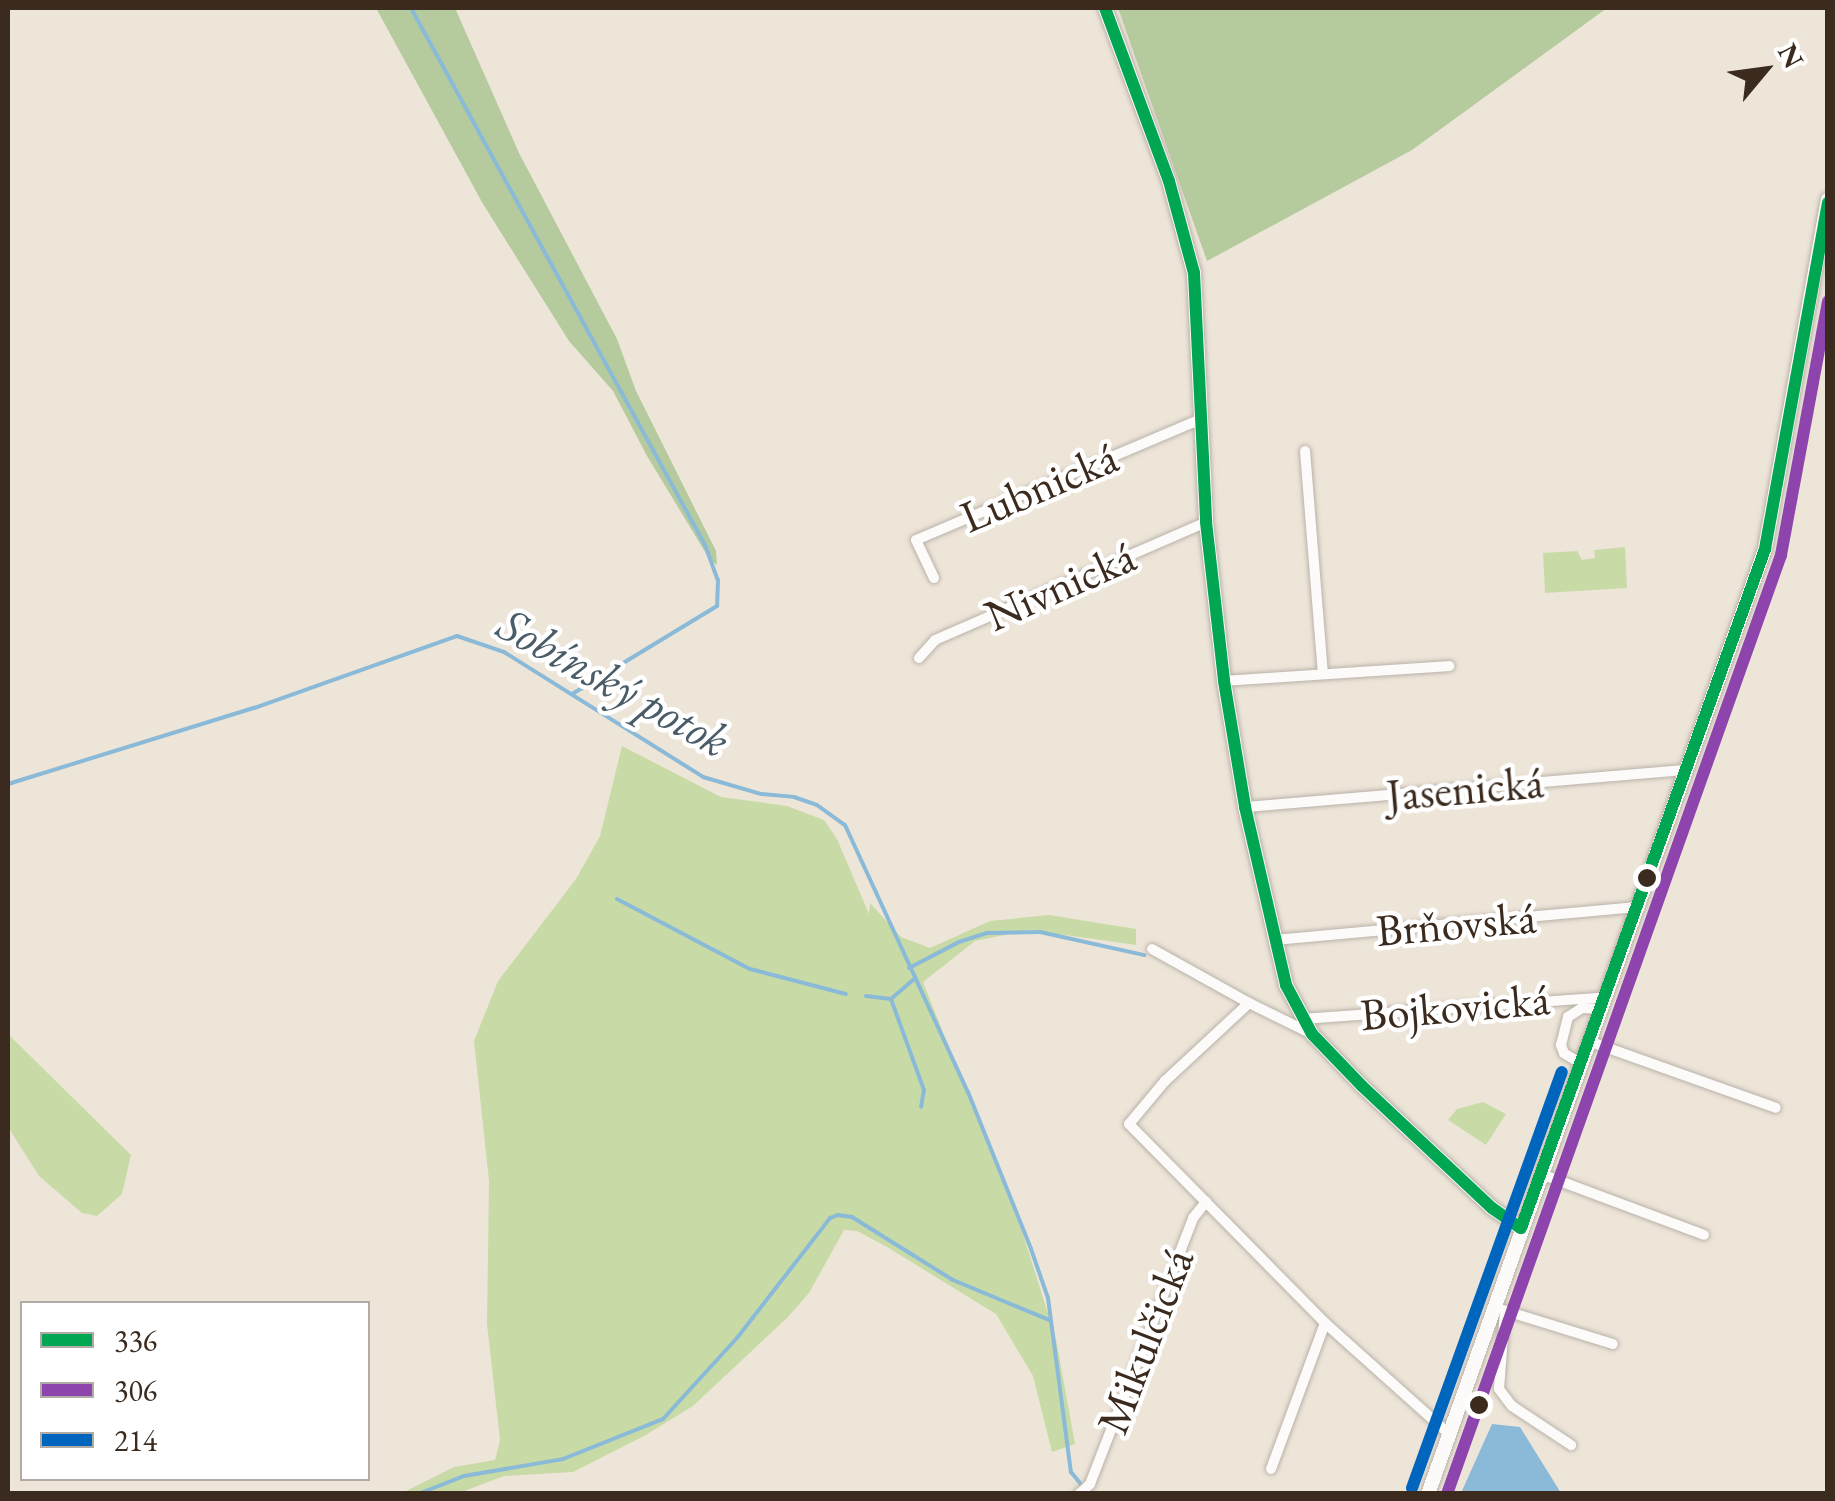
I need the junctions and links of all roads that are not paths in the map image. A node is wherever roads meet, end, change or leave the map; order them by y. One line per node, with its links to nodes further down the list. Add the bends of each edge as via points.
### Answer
1 (1105, 8): 3 (street, via 1169,181 1194,273)
2 (1828, 200): 11 (street, via 1765,549)
3 (1201, 419): 5 (street); 6 (street, Lubnická, via 916,540)
4 (1305, 451): 9 (street)
5 (1206, 522): 7 (street, Nivnická, via 935,640); 10 (street)
6 (934, 578)
7 (920, 658)
8 (1450, 666): 9 (street)
9 (1323, 673): 10 (street)
10 (1224, 681): 12 (street)
11 (1685, 770): 12 (street, Jasenická); 13 (street)
12 (1245, 806): 14 (street)
13 (1638, 907): 14 (street, Brňovská); 17 (street)
14 (1274, 940): 18 (street)
15 (1152, 948): 16 (street)
16 (1249, 1002): 19 (street); 24 (street, via 1129,1124)
17 (1605, 1003): 18 (street, Bojkovická); 20 (street); 21 (street, via 1568,1016 1561,1045)
18 (1302, 1019): 19 (street)
19 (1312, 1034): 25 (street, via 1492,1208)
20 (1591, 1042): 21 (street); 22 (street)
21 (1582, 1064): 23 (street)
22 (1776, 1108)
23 (1541, 1174): 25 (street); 26 (street)
24 (1206, 1202): 28 (street); 33 (street, Mikulčická, via 1193,1218 1090,1484)
25 (1521, 1228): 27 (street)
26 (1704, 1235)
27 (1500, 1307): 29 (street); 30 (street); 31 (street, via 1499,1389 1512,1406)
28 (1325, 1323): 30 (street); 32 (street)
29 (1613, 1344)
30 (1448, 1434): 34 (street)
31 (1572, 1445)
32 (1271, 1469)
33 (1080, 1494)
34 (1428, 1494)

